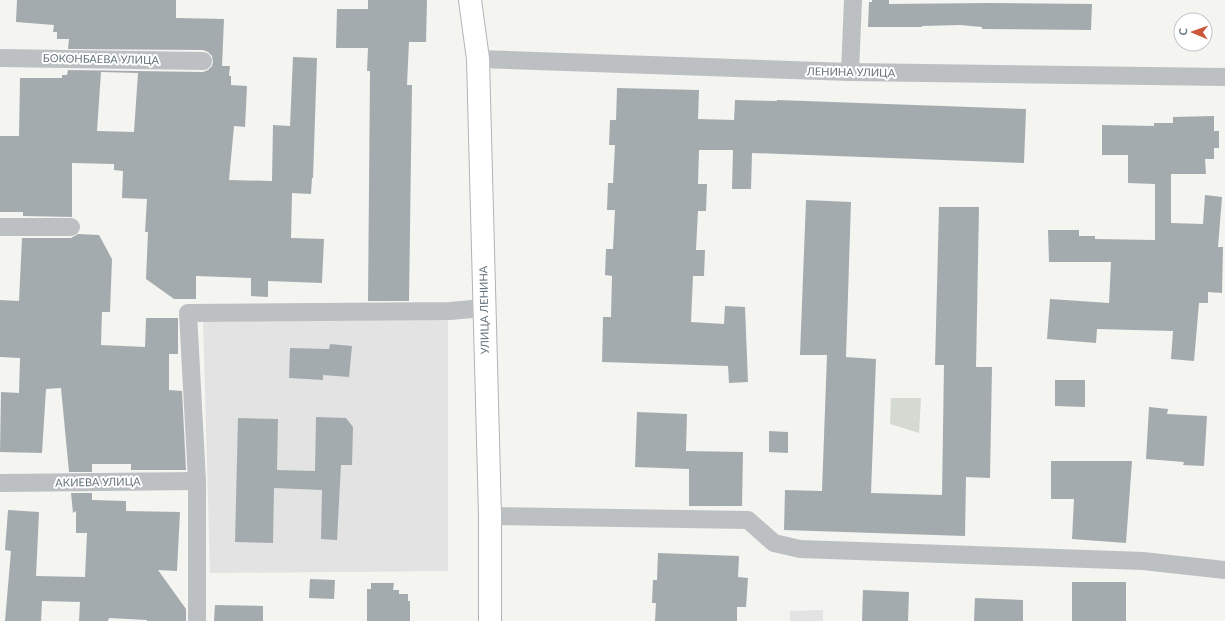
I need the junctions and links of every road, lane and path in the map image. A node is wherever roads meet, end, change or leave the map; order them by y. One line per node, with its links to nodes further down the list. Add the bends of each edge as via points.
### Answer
1 (470, 0): 4 (main road, УЛИЦА ЛЕНИНА)
2 (853, 0): 6 (street)
3 (0, 58): 5 (street, БОКОНБАЕВА УЛИЦА)
4 (478, 60): 6 (street, ЛЕНИНА УЛИЦА); 10 (main road, УЛИЦА ЛЕНИНА)
5 (203, 61)
6 (850, 72): 7 (street, ЛЕНИНА УЛИЦА)
7 (1225, 77)
8 (0, 227): 9 (street)
9 (71, 227)
10 (484, 308): 11 (street, via 188,313); 13 (main road, УЛИЦА ЛЕНИНА)
11 (196, 481): 12 (street, АКИЕВА УЛИЦА); 15 (street)
12 (0, 483)
13 (490, 516): 14 (street, via 748,520 774,543 800,549 1144,561); 16 (main road, УЛИЦА ЛЕНИНА)
14 (1225, 570)
15 (197, 621)
16 (490, 621)

